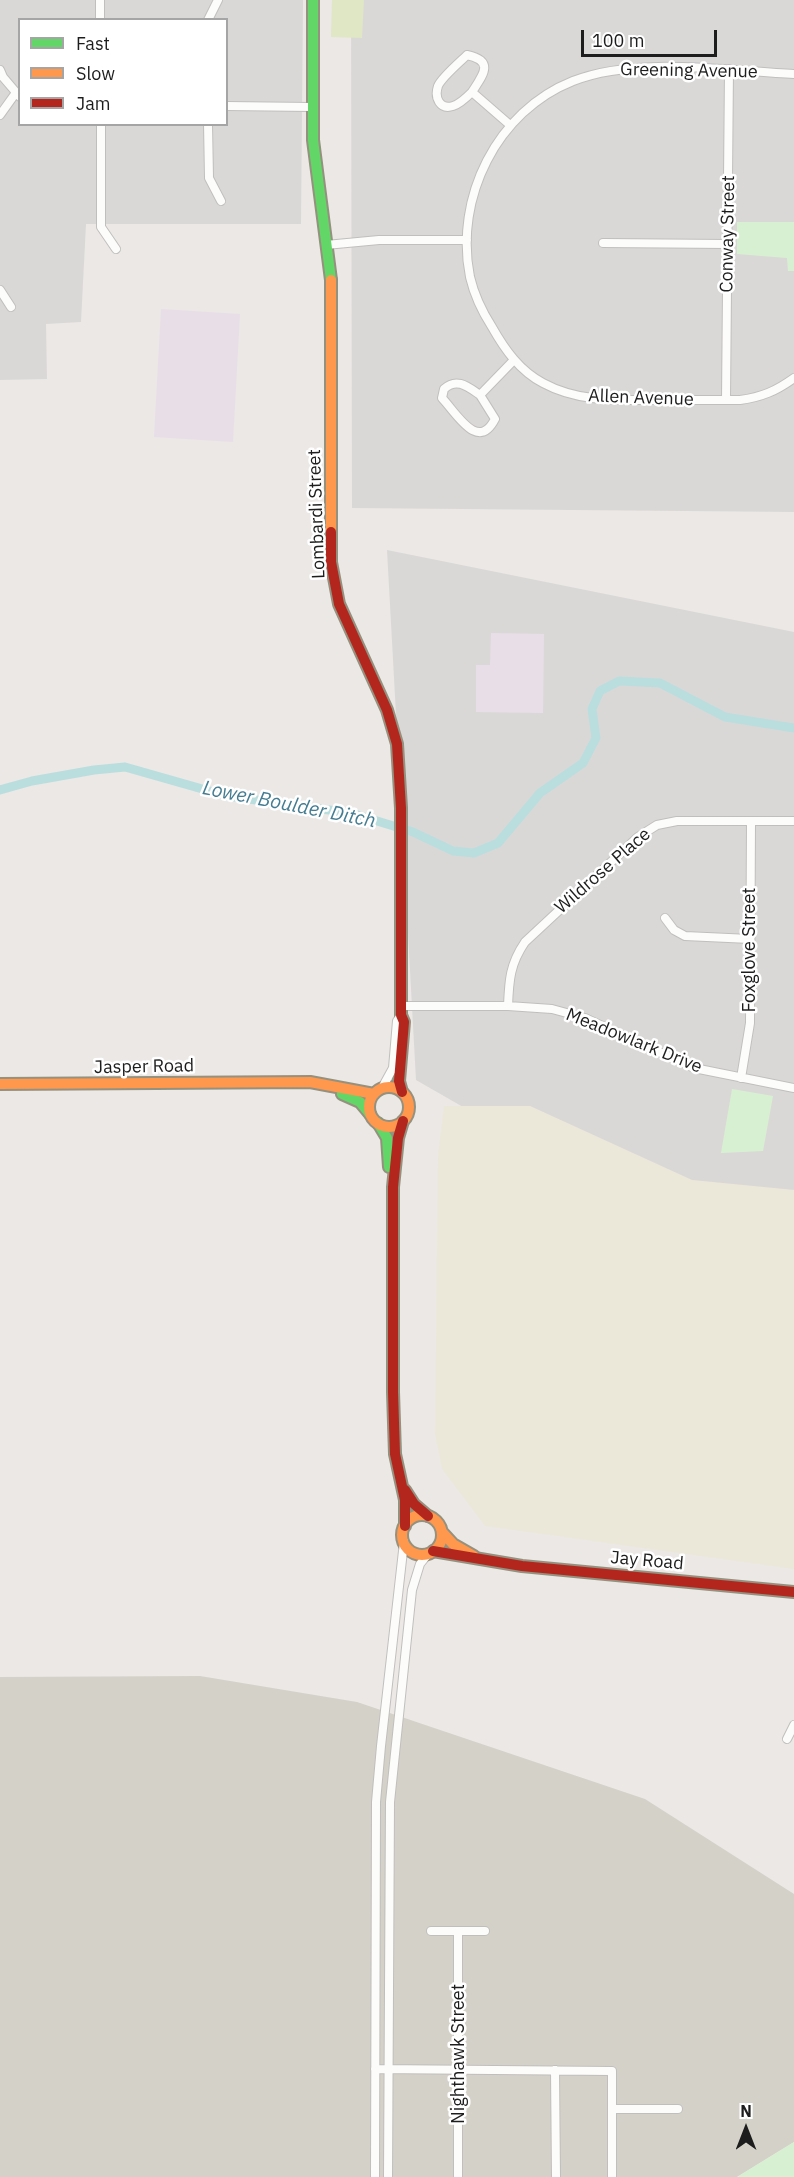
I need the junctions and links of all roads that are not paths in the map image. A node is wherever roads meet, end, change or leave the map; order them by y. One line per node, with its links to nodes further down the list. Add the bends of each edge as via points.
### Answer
1 (100, 0): 4 (street)
2 (218, 0): 5 (street)
3 (313, 0): 12 (street, Lombardi Street)
4 (100, 18)
5 (209, 18)
6 (729, 69): 8 (street, Greening Avenue); 14 (street, Greening Avenue, via 620,68 588,75 553,90); 20 (street, Conway Street)
7 (0, 70): 10 (street)
8 (794, 74)
9 (472, 92): 9 (street, via 485,67 477,57 467,55 439,85 436,97 439,104 454,106); 14 (street)
10 (17, 95): 13 (street)
11 (228, 106): 12 (street)
12 (312, 107): 21 (street, Lombardi Street, via 314,161)
13 (0, 115)
14 (510, 125): 18 (street, Greening Avenue, via 479,177)
15 (101, 126): 22 (street, via 101,227)
16 (208, 126): 17 (street, via 209,178)
17 (221, 201)
18 (467, 240): 21 (street, via 379,240); 25 (street, Allen Avenue, via 470,278 477,297)
19 (603, 243): 20 (street)
20 (728, 243): 28 (street, Conway Street)
21 (326, 245): 34 (street, Lombardi Street, via 332,291 331,562 339,604 392,725 400,766)
22 (116, 249)
23 (0, 290): 24 (street)
24 (11, 308)
25 (513, 361): 27 (street); 28 (street, Allen Avenue, via 542,383 600,400)
26 (794, 378): 28 (street, Allen Avenue, via 776,391 758,397)
27 (480, 395): 27 (street, via 459,382 450,383 442,398 473,432 482,433 495,419)
28 (726, 400)
29 (751, 821): 30 (street, Wildrose Place); 32 (street, Foxglove Street); 33 (street, Wildrose Place, via 676,821 657,825 638,837 525,942 509,977)
30 (794, 821)
31 (665, 918): 32 (street, via 685,936)
32 (750, 939): 35 (street, Foxglove Street, via 750,1023)
33 (508, 1006): 34 (street, Meadowlark Drive); 35 (street, Meadowlark Drive, via 552,1009 585,1018 694,1068)
34 (401, 1010): 39 (street, Lombardi Street, via 393,1068); 40 (street, Lombardi Street)
35 (741, 1078): 38 (street, Meadowlark Drive)
36 (289, 1083): 37 (street, Jasper Road); 39 (street, Jasper Road); 41 (street, Jasper Road, via 352,1098 366,1107)
37 (0, 1084)
38 (794, 1088)
39 (378, 1091): 40 (street, via 392,1087); 41 (street, via 369,1104)
40 (402, 1092): 42 (street, via 409,1106)
41 (374, 1119): 42 (street, via 393,1126); 43 (street, via 387,1138)
42 (403, 1121): 43 (street, via 397,1138)
43 (393, 1187): 44 (street, via 393,1402 395,1454)
44 (402, 1485): 45 (street); 46 (street)
45 (428, 1516): 46 (street, via 412,1518); 47 (street)
46 (405, 1526): 48 (street)
47 (442, 1532): 49 (street, via 440,1543); 50 (street, Jay Road, via 459,1549)
48 (404, 1542): 49 (street, via 411,1551); 54 (street, via 376,1802)
49 (430, 1552): 50 (street, Jay Road); 55 (street, via 420,1564 412,1590 390,1802)
50 (497, 1562): 51 (street, Jay Road)
51 (794, 1592)
52 (794, 1725): 53 (street)
53 (787, 1739)
54 (376, 1903): 55 (street); 59 (street)
55 (390, 1904): 60 (street)
56 (431, 1931): 57 (street)
57 (458, 1931): 58 (street); 61 (street, Nighthawk Street)
58 (485, 1931)
59 (375, 2069): 60 (street); 65 (street)
60 (389, 2069): 61 (street); 66 (street)
61 (459, 2070): 62 (street); 67 (street, Nighthawk Street)
62 (555, 2070): 63 (street, via 612,2071); 68 (street)
63 (612, 2109): 64 (street); 69 (street)
64 (678, 2109)
65 (375, 2177)
66 (388, 2177)
67 (458, 2177)
68 (556, 2177)
69 (612, 2177)

